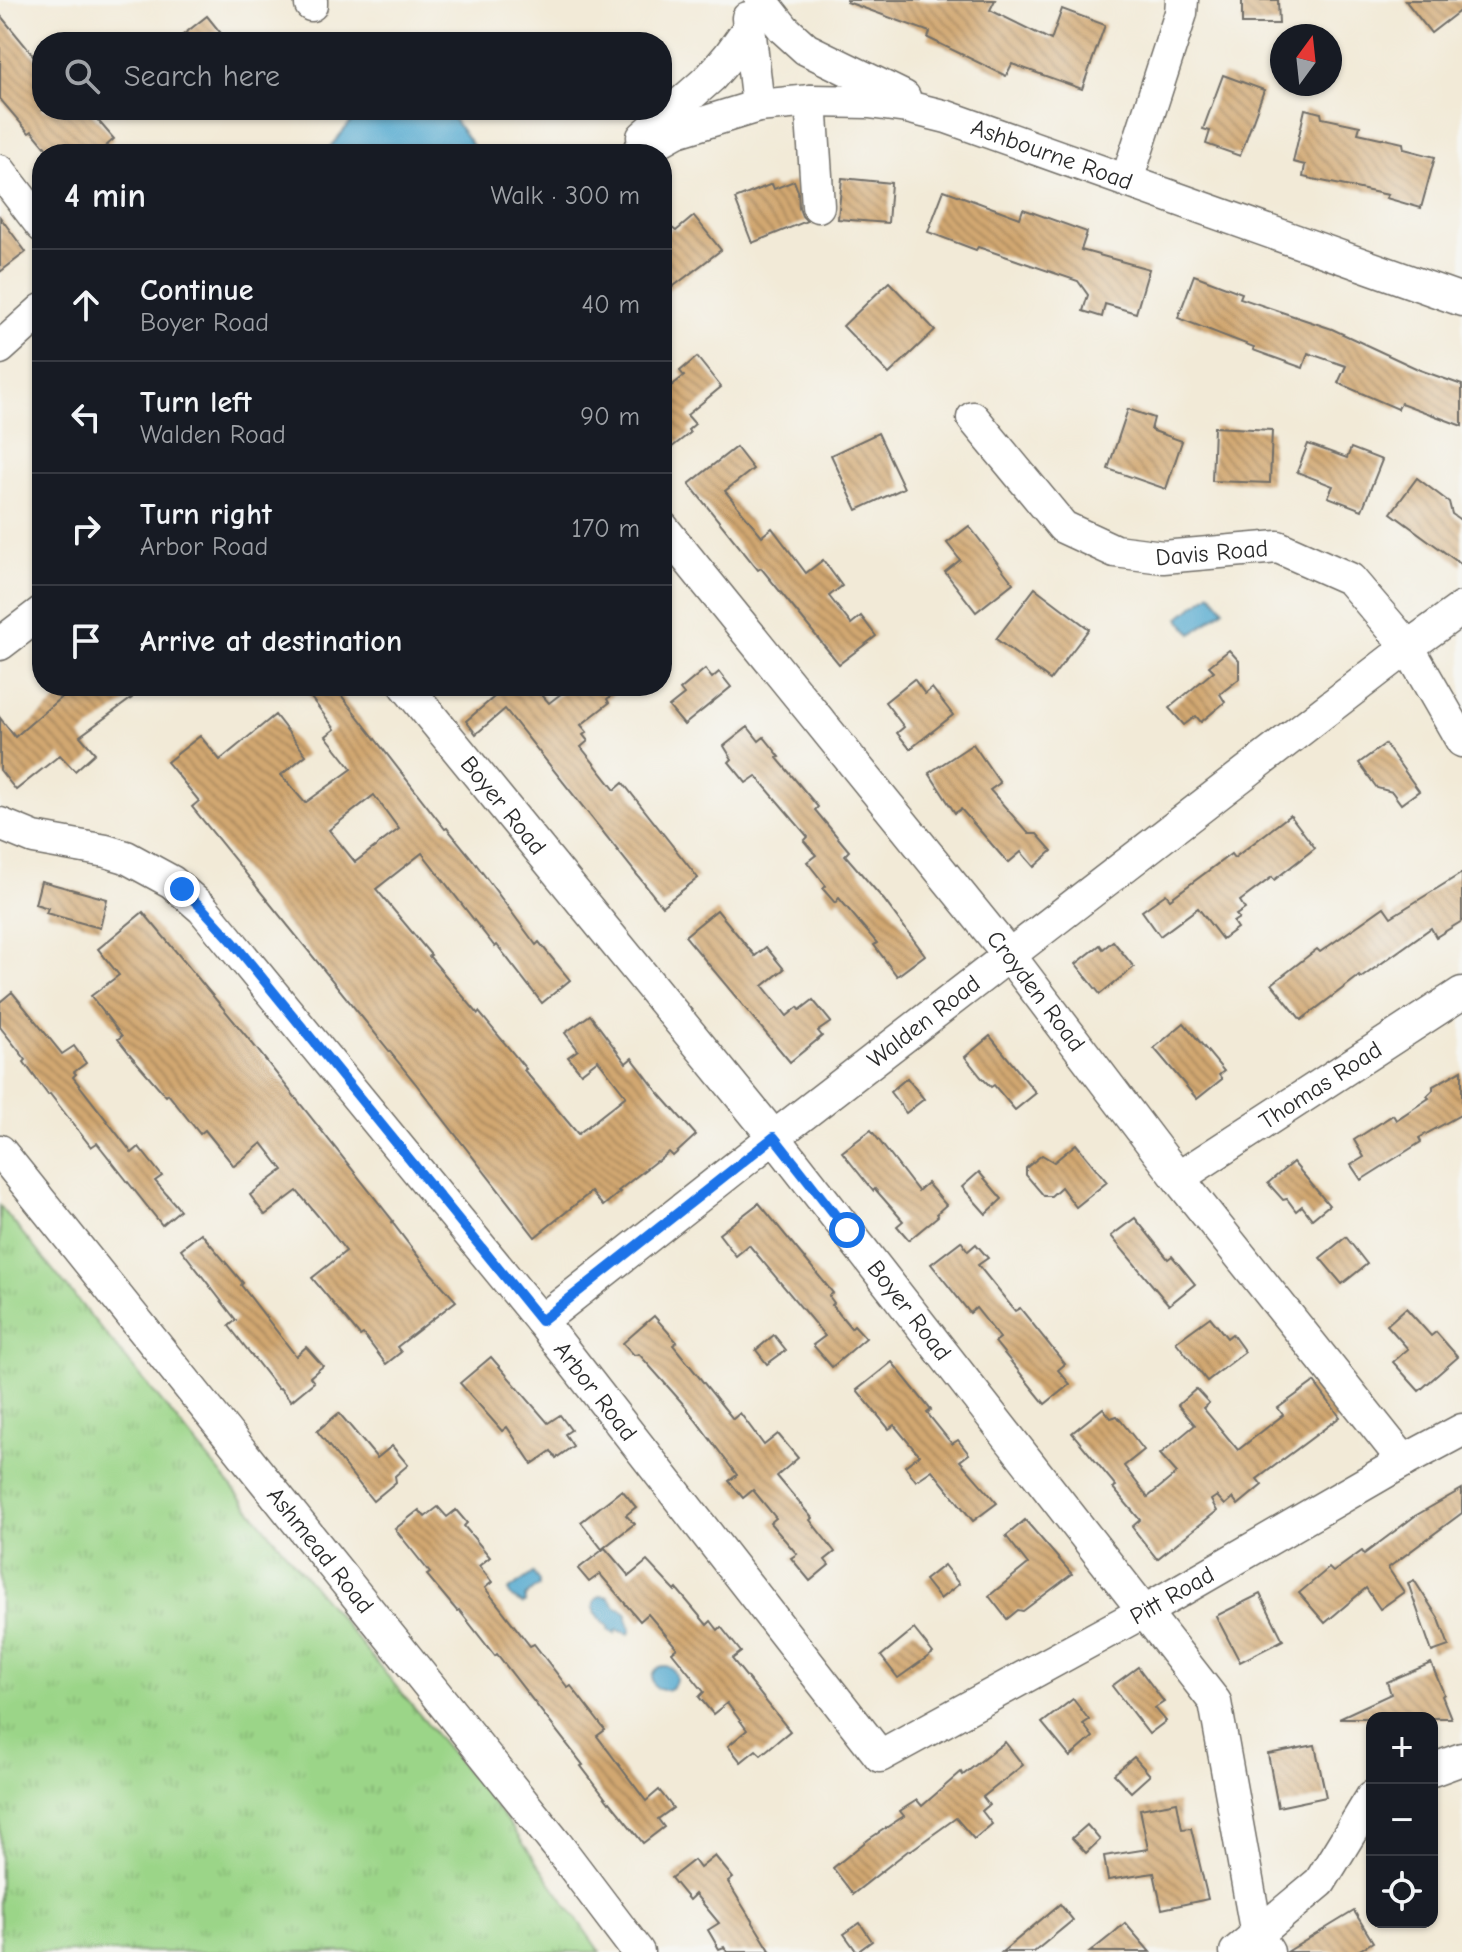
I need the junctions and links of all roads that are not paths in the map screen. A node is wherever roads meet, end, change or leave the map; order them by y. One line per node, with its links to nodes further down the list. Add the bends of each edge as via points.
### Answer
1 (1182, 0): 11 (street)
2 (752, 9): 4 (street); 5 (street, via 729,56); 6 (street, via 806,49)
3 (811, 101): 4 (street, Ashbourne Road); 6 (street, Ashbourne Road, via 869,102); 12 (street)
4 (758, 106): 9 (street, Ashbourne Road, via 677,131)
5 (672, 111)
6 (947, 117): 11 (street, Ashbourne Road)
7 (661, 120): 8 (street)
8 (637, 144)
9 (654, 144)
10 (0, 171): 13 (street)
11 (1127, 180): 14 (street, Ashbourne Road)
12 (818, 206)
13 (32, 213)
14 (1462, 300)
15 (32, 319): 16 (street)
16 (0, 348)
17 (973, 418): 22 (street, Davis Road, via 1063,527 1115,551 1163,557 1278,547 1350,579)
18 (672, 539): 26 (street, Croyden Road)
19 (1462, 608): 22 (street, Walden Road)
20 (32, 620): 21 (street)
21 (0, 644)
22 (1408, 647): 24 (street, Davis Road); 26 (street, Walden Road)
23 (414, 696): 28 (street, Boyer Road)
24 (1462, 741)
25 (0, 824): 31 (street, Arbor Road, via 34,838 126,857 182,889 232,941)
26 (1009, 955): 28 (street, Walden Road); 30 (street, Croyden Road)
27 (1462, 993): 30 (street, Thomas Road)
28 (774, 1137): 31 (street, Walden Road); 34 (street, Boyer Road)
29 (0, 1151): 40 (street, Ashmead Road)
30 (1178, 1178): 33 (street, Croyden Road)
31 (541, 1321): 35 (street, Arbor Road)
32 (1462, 1430): 33 (street, Pitt Road)
33 (1404, 1461): 34 (street, Pitt Road)
34 (1145, 1611): 35 (street, Pitt Road); 39 (street, Boyer Road, via 1215,1702)
35 (880, 1756)
36 (1462, 1759): 37 (street)
37 (1438, 1768)
38 (1366, 1807): 39 (street, via 1320,1882)
39 (1254, 1946)
40 (638, 1952)

